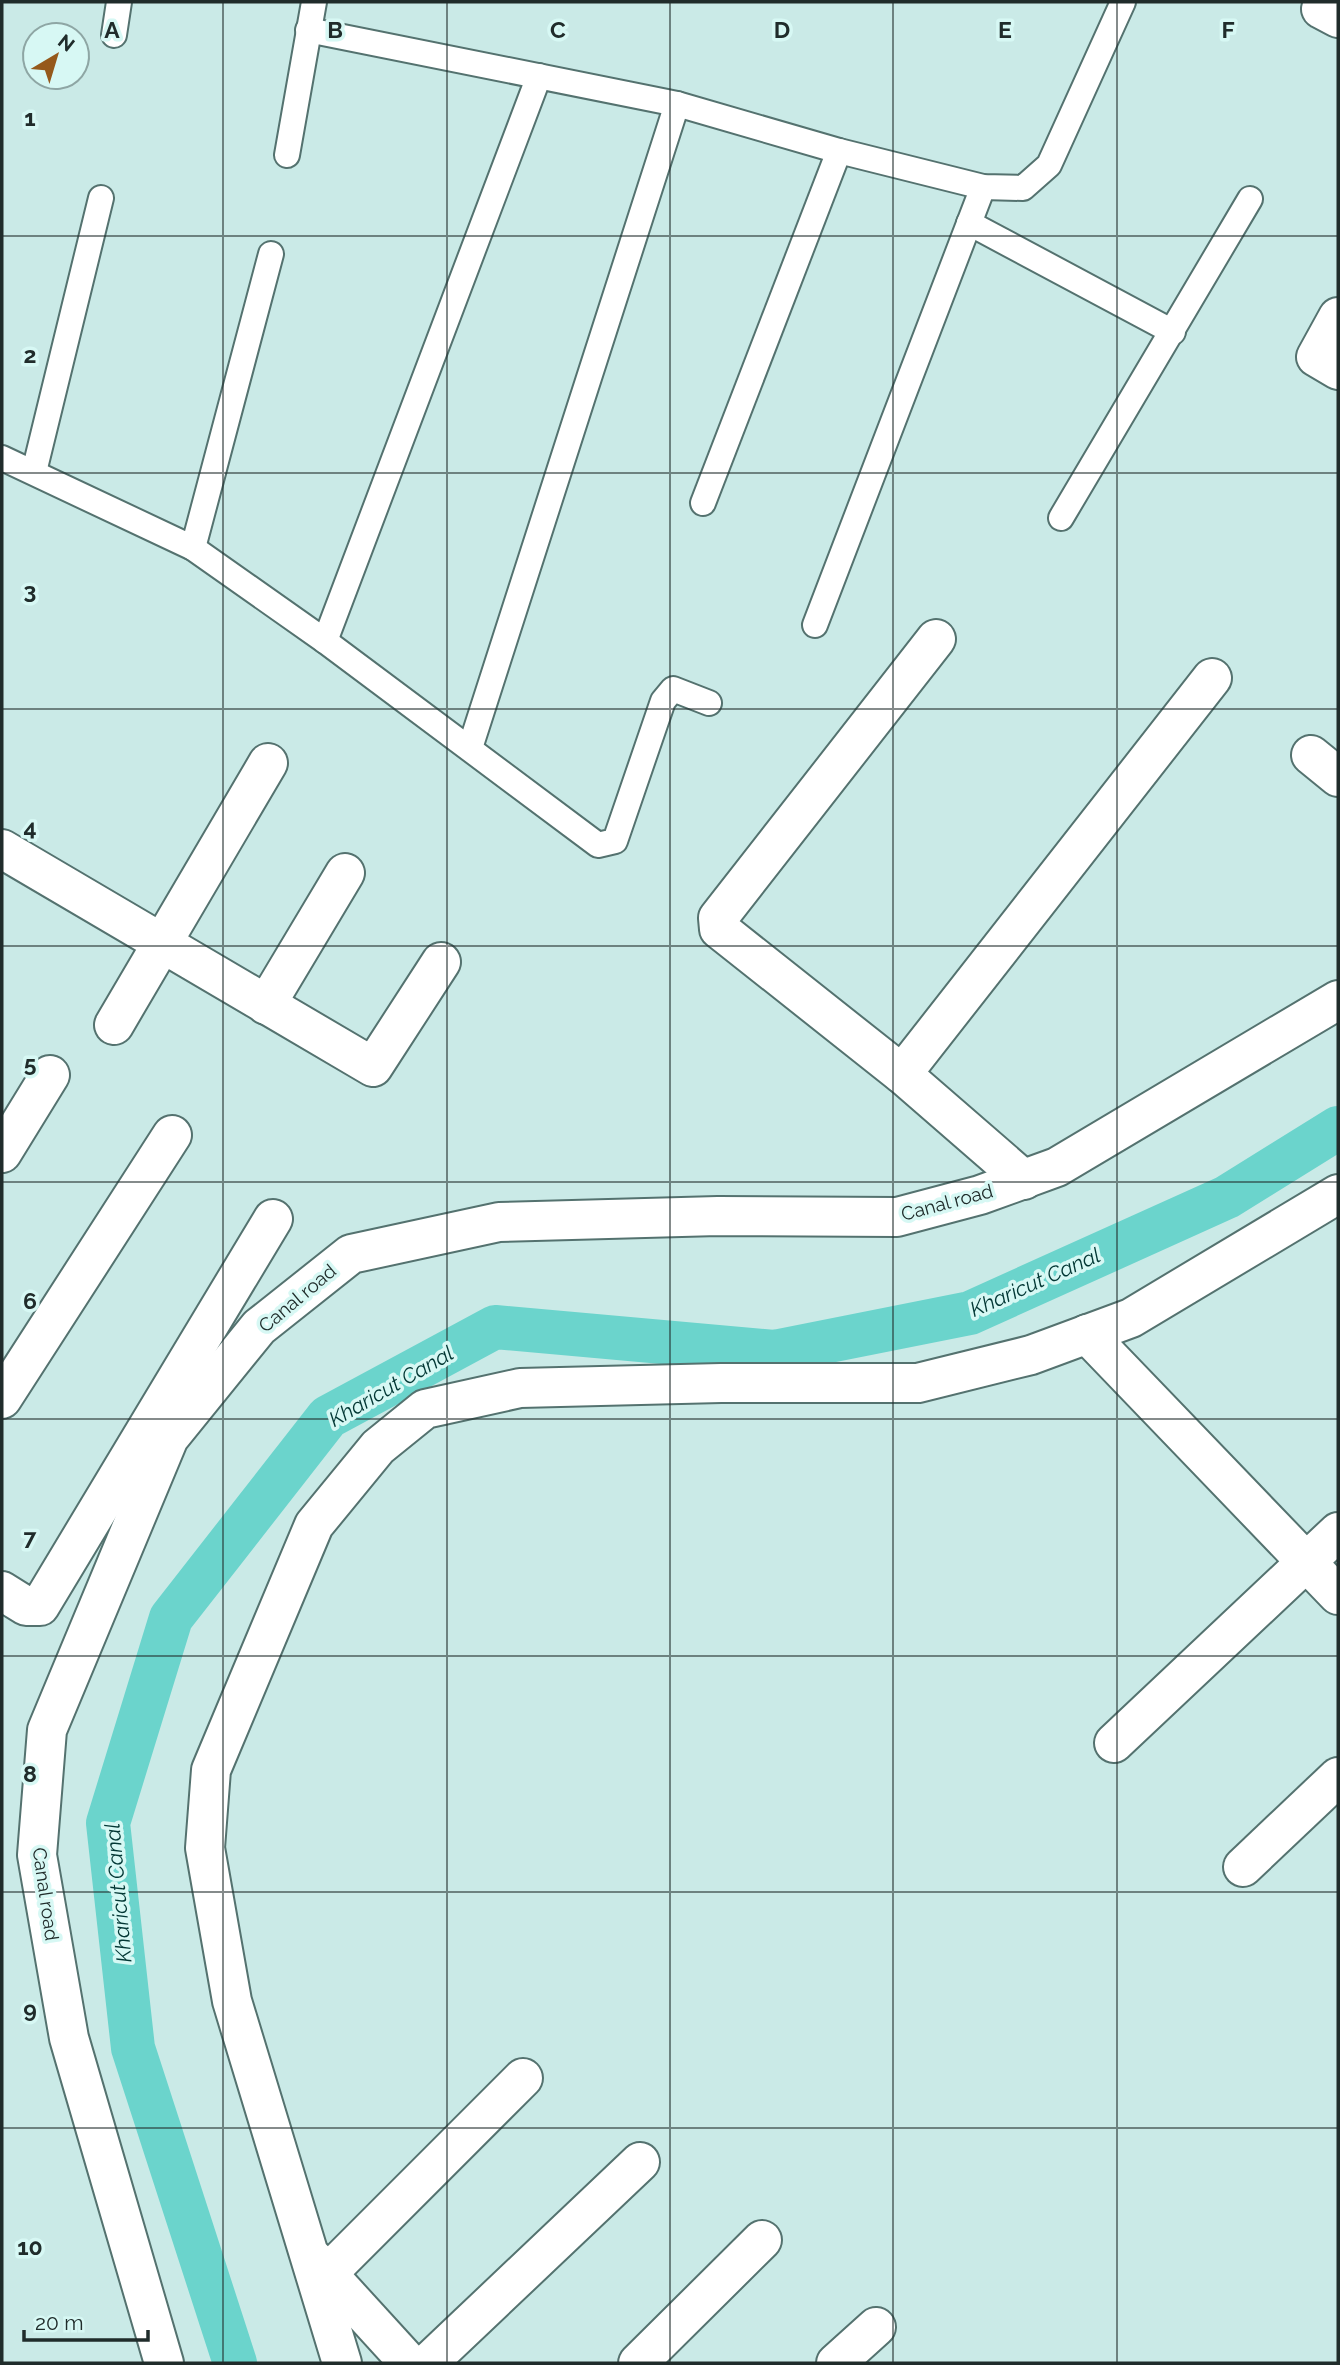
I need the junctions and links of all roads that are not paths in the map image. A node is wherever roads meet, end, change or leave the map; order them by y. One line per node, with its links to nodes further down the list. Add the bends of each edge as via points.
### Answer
1 (119, 2): 7 (lane)
2 (314, 2): 6 (lane)
3 (1123, 2): 12 (lane, via 1049,165 1023,188)
4 (1325, 2): 5 (street, via 1321,9)
5 (1338, 18)
6 (308, 30): 8 (lane); 11 (lane)
7 (114, 35)
8 (539, 76): 9 (lane); 27 (lane)
9 (677, 104): 10 (lane); 30 (lane)
10 (839, 151): 12 (lane); 22 (lane)
11 (287, 155)
12 (983, 187): 15 (lane)
13 (101, 198): 21 (lane)
14 (1250, 199): 18 (lane)
15 (969, 223): 18 (lane); 25 (lane)
16 (271, 254): 24 (lane)
17 (1338, 317): 19 (street, via 1315,357)
18 (1173, 332): 23 (lane)
19 (1338, 370)
20 (2, 458): 21 (lane)
21 (34, 472): 24 (lane)
22 (703, 503)
23 (1061, 518)
24 (193, 548): 27 (lane)
25 (815, 625)
26 (936, 639): 39 (street, via 718,918 719,929)
27 (325, 641): 30 (lane)
28 (1212, 678): 39 (street)
29 (709, 703): 30 (lane, via 673,689 663,701 615,841 598,845)
30 (470, 748)
31 (268, 763): 34 (street)
32 (2, 849): 34 (street)
33 (345, 873): 37 (street)
34 (161, 942): 37 (street); 38 (street)
35 (441, 962): 37 (street, via 373,1067)
36 (1338, 1000): 43 (street, Canal road, via 1057,1167)
37 (266, 1005)
38 (114, 1025)
39 (902, 1074): 43 (street)
40 (50, 1075): 42 (street)
41 (172, 1135): 47 (street)
42 (2, 1153)
43 (1024, 1180): 60 (street, Canal road, via 897,1217 499,1222 351,1254 259,1327 169,1438 47,1730 37,1856 69,2038)
44 (1338, 1194): 46 (street, via 1131,1318)
45 (273, 1219): 50 (street, via 40,1606 26,1606)
46 (1087, 1334): 49 (street); 58 (street, via 1031,1355 918,1383 520,1388 425,1409 378,1447 314,1525 211,1770 205,1848 232,2001)
47 (2, 1399)
48 (1338, 1532): 49 (street)
49 (1307, 1562): 51 (street); 52 (street)
50 (2, 1591)
51 (1338, 1595)
52 (1114, 1743)
53 (1338, 1777): 54 (street)
54 (1243, 1867)
55 (523, 2078): 58 (street)
56 (640, 2162): 63 (street)
57 (762, 2240): 64 (street)
58 (316, 2261): 61 (street); 62 (street)
59 (876, 2326): 65 (street)
60 (164, 2363)
61 (342, 2363)
62 (410, 2363)
63 (428, 2363)
64 (638, 2363)
65 (836, 2363)

